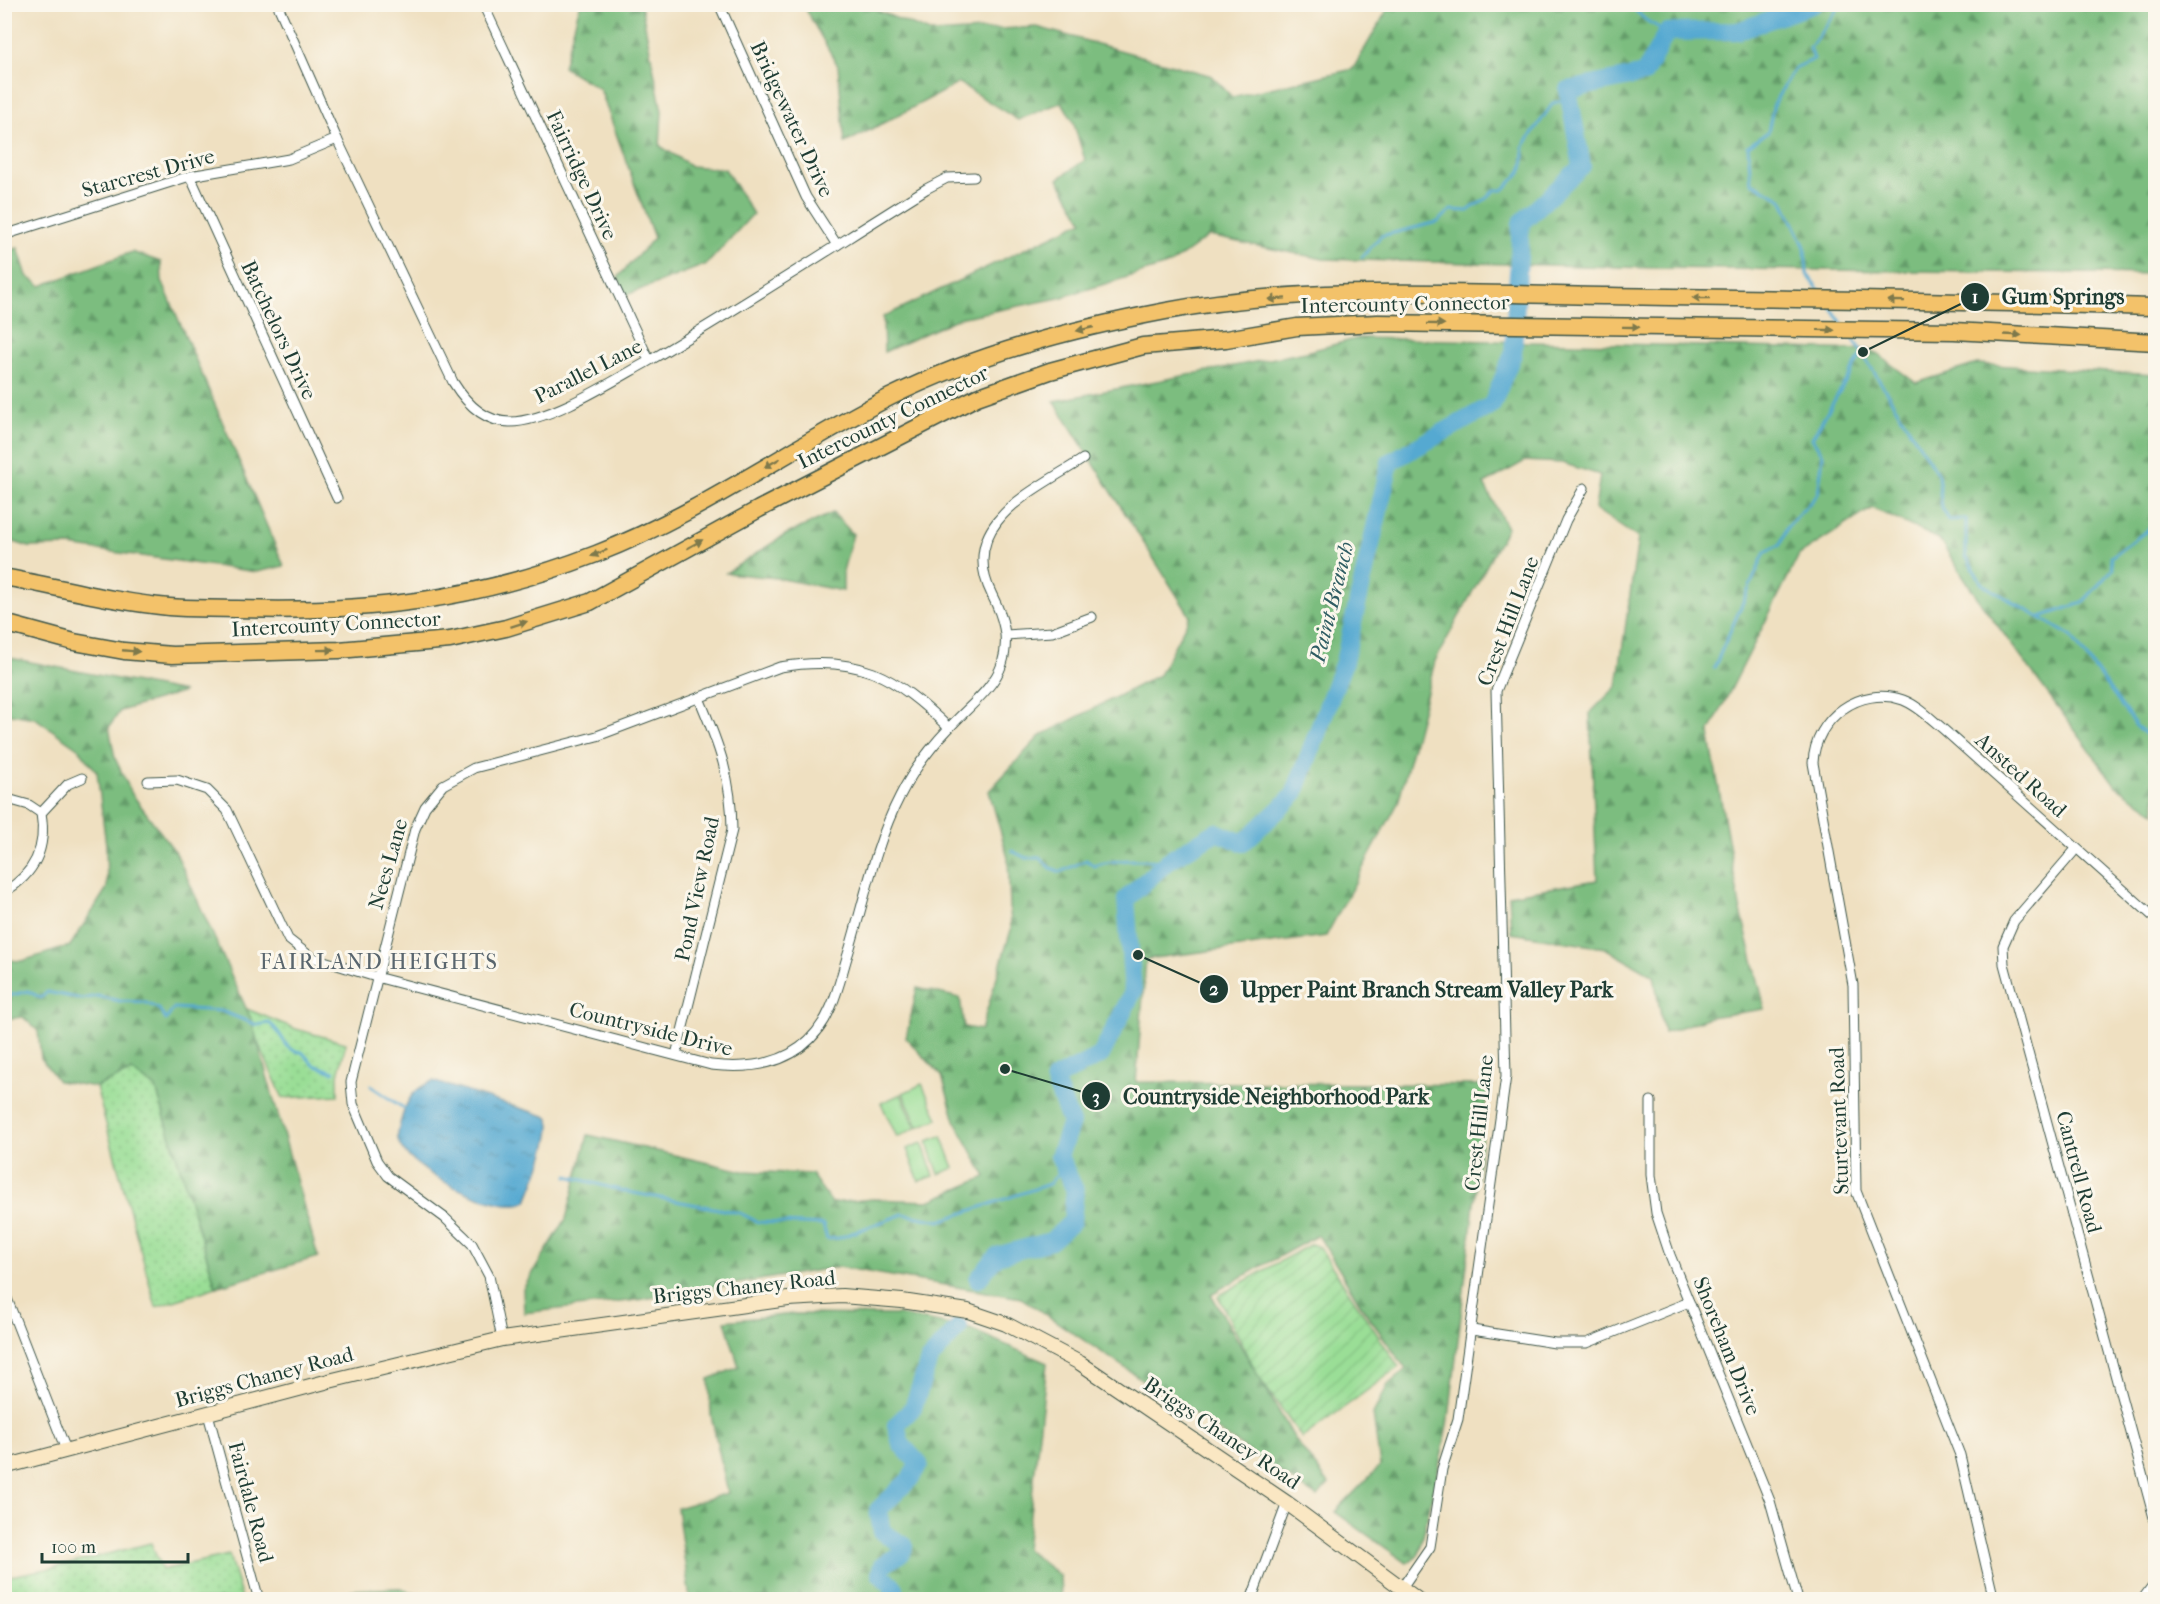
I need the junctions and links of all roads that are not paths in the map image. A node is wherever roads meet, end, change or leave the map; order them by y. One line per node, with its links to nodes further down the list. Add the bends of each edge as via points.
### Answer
1 (483, 4): 11 (street, Fairridge Drive)
2 (719, 4): 8 (street, Bridgewater Drive, via 806,197)
3 (279, 8): 4 (street, Parallel Lane)
4 (337, 139): 5 (street, Starcrest Drive, via 289,159); 11 (street, Parallel Lane, via 453,382 476,411 509,422 537,418)
5 (190, 176): 7 (street, Starcrest Drive); 14 (street, Batchelors Drive)
6 (974, 177): 8 (street, Parallel Lane, via 946,178)
7 (4, 235)
8 (837, 245): 11 (street, Parallel Lane)
9 (2156, 307): 15 (highway, Intercounty Connector, one-way to 15, via 1377,292 1205,305 1026,343 928,379 673,518 598,554 457,596 393,606 305,610 167,607)
10 (2156, 342): 20 (highway, Intercounty Connector, one-way to 10, via 172,655 339,650 450,640 506,628 590,602 759,509 977,397 1143,346 1226,339 1297,327 1378,323 1954,332)
11 (649, 360)
12 (1083, 459): 19 (street, Countryside Drive, via 1009,508 988,535 981,564)
13 (1584, 488): 36 (street, Crest Hill Lane, via 1566,520 1496,691 1506,1076)
14 (336, 498)
15 (4, 577)
16 (1092, 617): 19 (street, via 1052,632)
17 (4, 623): 20 (highway, Intercounty Connector)
18 (4, 632): 20 (highway)
19 (1006, 635): 23 (street, Countryside Drive, via 1001,666 986,689)
20 (74, 642)
21 (699, 698): 23 (street, Nees Lane, via 780,667 837,663 894,682 915,695); 31 (street, Nees Lane, via 597,736 474,768 443,785 425,807 415,829); 32 (street, Pond View Road, via 728,773 732,830)
22 (1846, 705): 28 (street, Ansted Road, via 1888,697 1917,708); 49 (street, Sturtevant Road, via 1821,732 1813,762 1853,985 1856,1191 1960,1455)
23 (949, 728): 32 (street, Countryside Drive, via 921,760 899,797 831,1008 814,1035 794,1053 769,1064 742,1069)
24 (82, 778): 27 (street, via 68,784)
25 (147, 781): 31 (street, Countryside Drive, via 177,780 207,790 227,810 288,939 311,957)
26 (4, 798): 27 (street)
27 (41, 813): 29 (street, via 42,848 33,869)
28 (2076, 849): 30 (street, Ansted Road); 42 (street, Cantrell Road, via 2014,921 2003,946 2004,964)
29 (4, 892)
30 (2156, 920)
31 (375, 977): 32 (street, Countryside Drive); 37 (street, Nees Lane, via 351,1082 353,1104 377,1161 388,1176 446,1218 472,1244 489,1276)
32 (676, 1055)
33 (1651, 1101): 35 (street, Shoreham Drive, via 1651,1175 1656,1213)
34 (4, 1291): 39 (street)
35 (1689, 1302): 36 (street, via 1587,1342 1555,1343); 48 (street, Shoreham Drive, via 1770,1501)
36 (1472, 1330): 44 (street, Crest Hill Lane, via 1458,1419 1443,1469 1430,1547)
37 (502, 1339): 38 (main road, Briggs Chaney Road); 41 (main road, Briggs Chaney Road, via 788,1299 842,1296 968,1311 1015,1328 1080,1363)
38 (208, 1414): 39 (main road, Briggs Chaney Road); 45 (street, Fairdale Road)
39 (66, 1450): 40 (main road, Briggs Chaney Road)
40 (4, 1467)
41 (1287, 1503): 44 (main road, Briggs Chaney Road); 46 (street)
42 (2156, 1525)
43 (2156, 1581): 50 (street)
44 (1403, 1586): 47 (main road, Briggs Chaney Road)
45 (259, 1599)
46 (1251, 1599)
47 (1418, 1599)
48 (1798, 1599)
49 (1994, 1599)
50 (2142, 1599)

